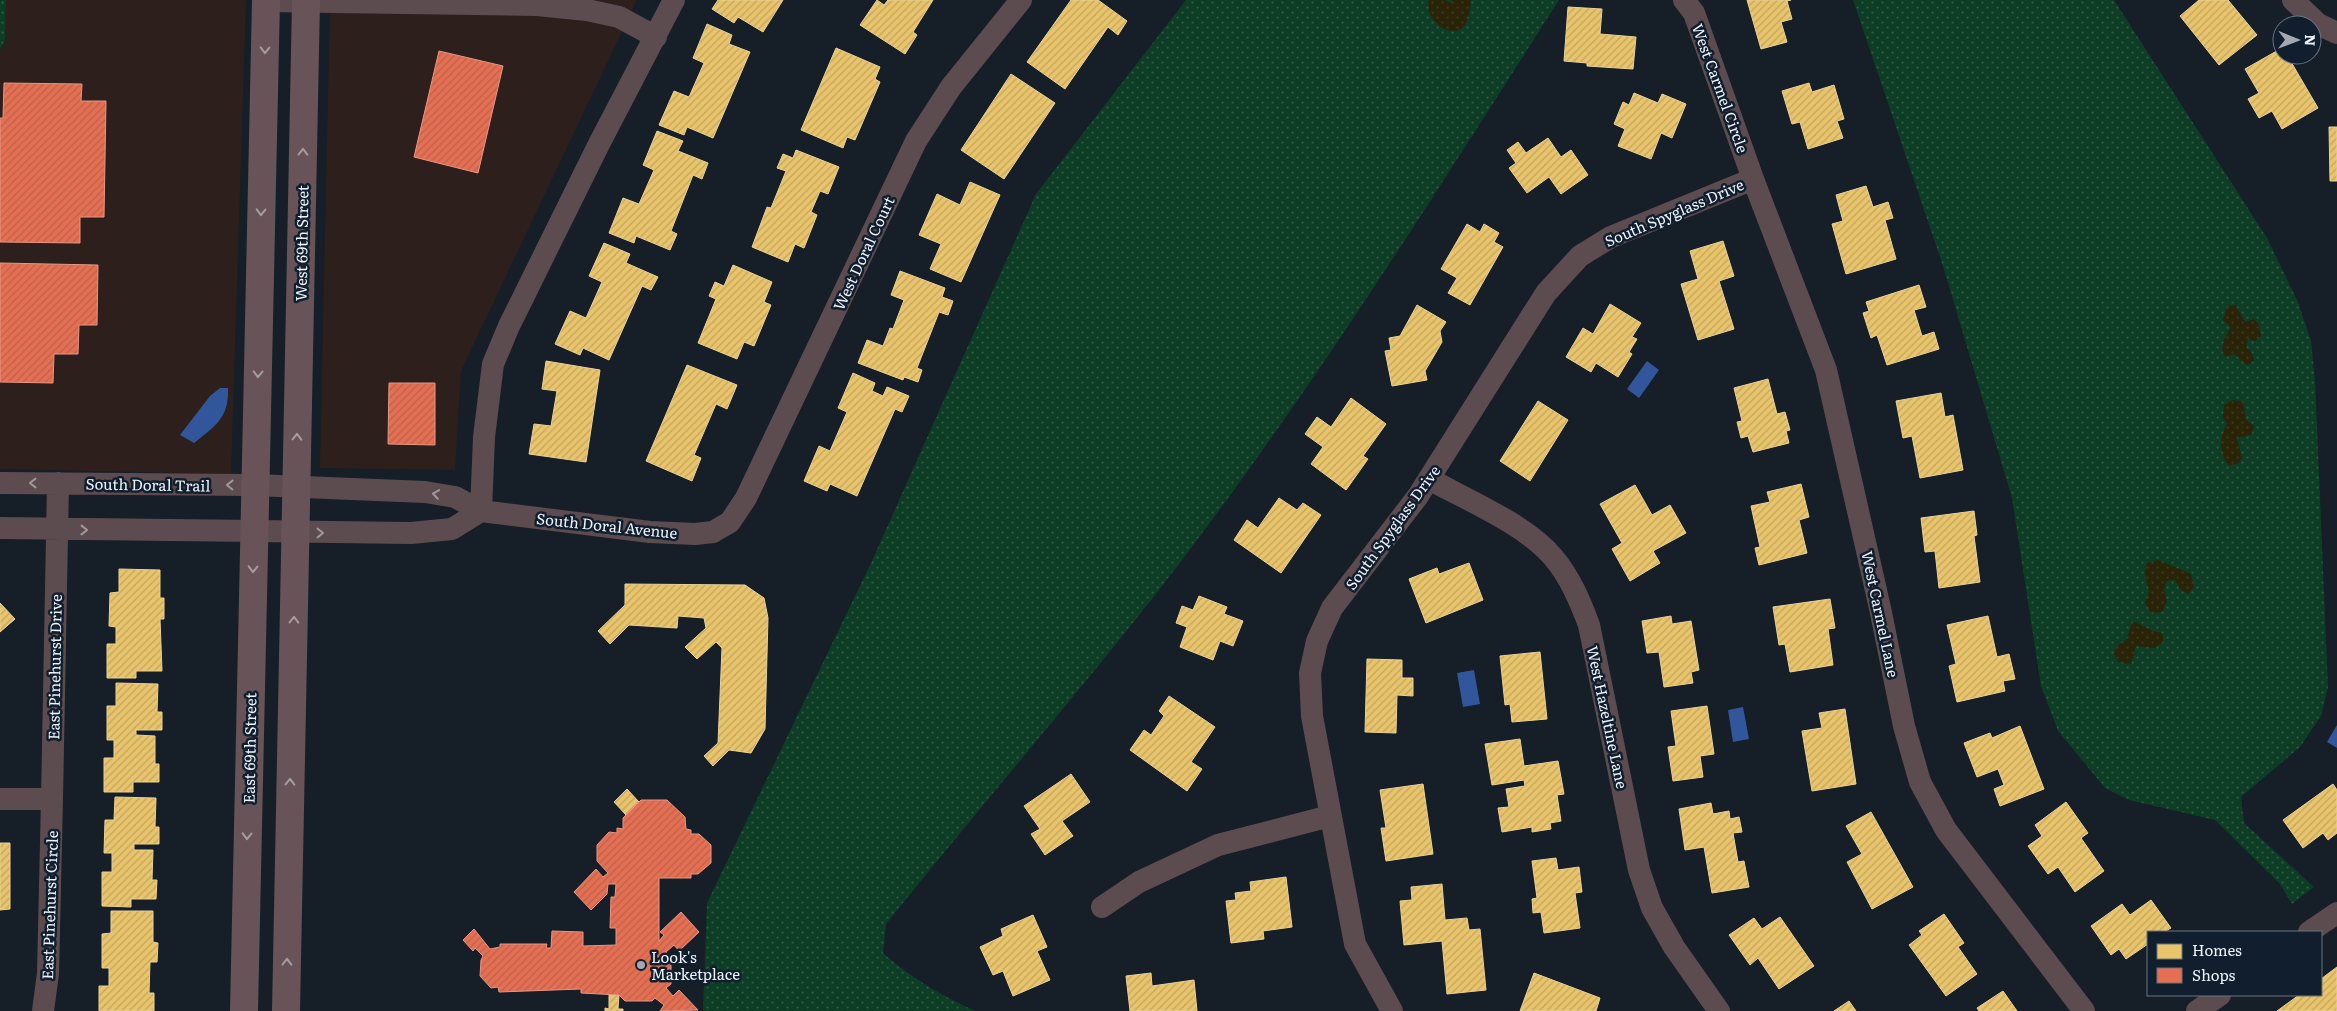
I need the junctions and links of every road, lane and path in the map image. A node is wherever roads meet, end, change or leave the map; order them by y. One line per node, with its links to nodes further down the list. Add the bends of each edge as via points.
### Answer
1 (266, 0): 6 (street); 13 (main road, one-way to 13)
2 (674, 0): 8 (street)
3 (1021, 0): 16 (street, West Doral Court, via 951,87 916,141 746,498)
4 (1684, 0): 9 (street, West Carmel Circle, via 1694,13)
5 (2293, 0): 7 (street, via 2318,24)
6 (306, 1): 8 (street, via 537,4 619,17); 14 (main road, West 69th Street, one-way to 6)
7 (2337, 33)
8 (656, 37): 15 (street, via 599,144 493,364 484,437)
9 (1753, 179): 10 (street, South Spyglass Drive, via 1611,237 1580,256 1546,293); 33 (street, West Carmel Lane, via 1826,370 1904,726 1920,782 1946,830)
10 (1429, 479): 23 (street, South Spyglass Drive, via 1332,608 1317,642 1310,673 1312,716); 32 (street, West Hazeltine Lane, via 1516,527 1552,557 1576,592 1589,625 1639,870 1652,908 1674,947)
11 (0, 483): 12 (street, South Doral Trail, one-way to 11)
12 (58, 483): 13 (street, South Doral Trail, one-way to 12); 18 (street, East Pinehurst Drive)
13 (255, 485): 14 (street, South Doral Trail); 19 (main road, East 69th Street)
14 (296, 486): 15 (street, South Doral Avenue, one-way to 14, via 455,497 425,492); 20 (main road)
15 (481, 511): 16 (street, South Doral Avenue, via 650,532 695,534 713,532); 20 (street, one-way to 15, via 411,533 452,529)
16 (730, 522)
17 (0, 528): 18 (street)
18 (57, 530): 19 (street, one-way to 19); 22 (street, East Pinehurst Drive)
19 (254, 532): 20 (street); 29 (main road, East 69th Street, one-way to 29)
20 (296, 532): 30 (main road, one-way to 20)
21 (0, 799): 22 (street)
22 (52, 800): 28 (street, East Pinehurst Circle, via 48,973)
23 (1330, 816): 24 (street, via 1218,844 1139,882); 31 (street, South Spyglass Drive, via 1355,944)
24 (1102, 907)
25 (2337, 913): 26 (street)
26 (2310, 931)
27 (2219, 996): 34 (street)
28 (42, 1011)
29 (244, 1011)
30 (286, 1011)
31 (1392, 1011)
32 (1719, 1011)
33 (2084, 1011)
34 (2197, 1011)

